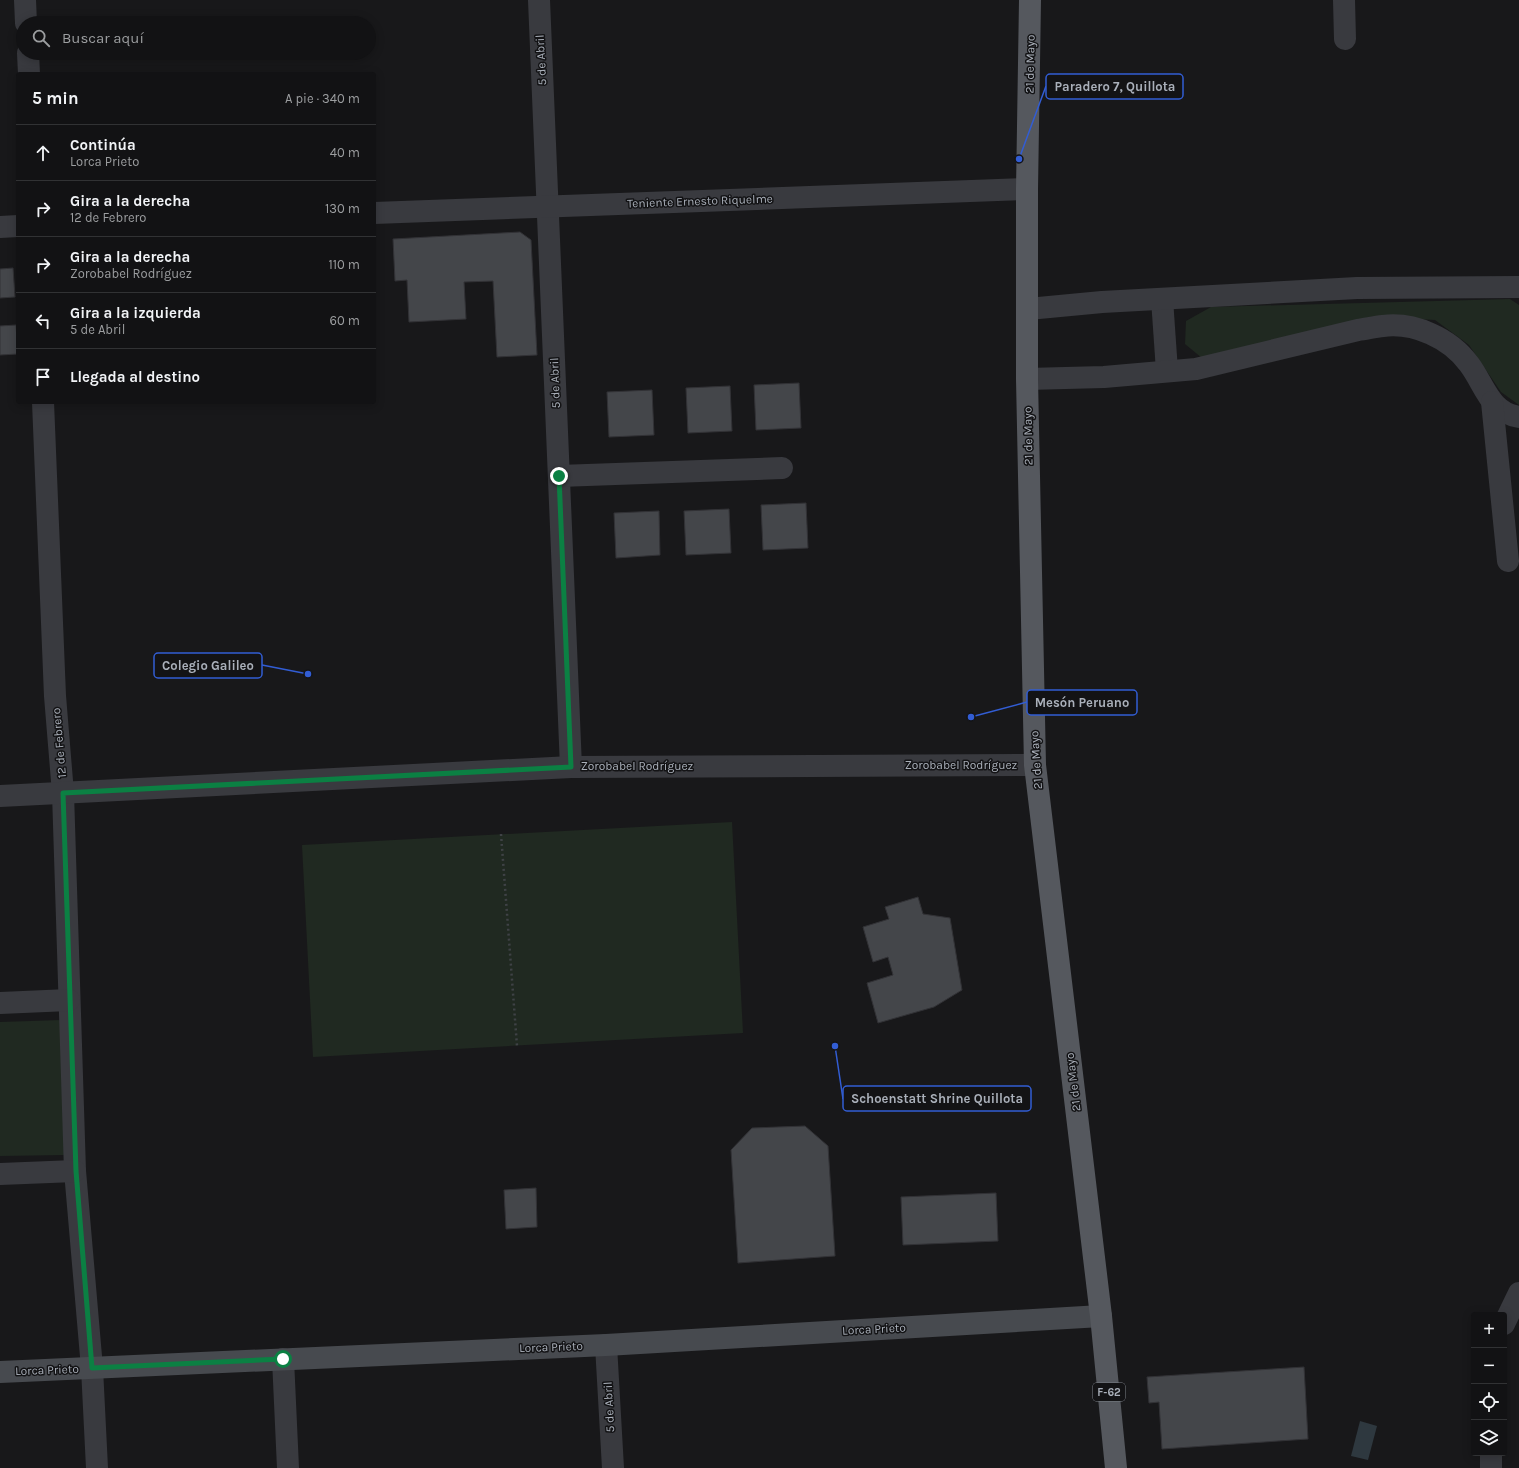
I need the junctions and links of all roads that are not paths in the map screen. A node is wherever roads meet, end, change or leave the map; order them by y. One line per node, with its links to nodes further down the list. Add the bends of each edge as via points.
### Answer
1 (25, 0): 5 (street)
2 (539, 0): 10 (street, 5 de Abril)
3 (1030, 0): 9 (main road, 21 de Mayo / F-62)
4 (1344, 0): 6 (street)
5 (26, 16)
6 (1344, 39)
7 (28, 60): 8 (street)
8 (29, 72)
9 (1027, 189): 10 (street, Teniente Ernesto Riquelme); 16 (main road, 21 de Mayo / F-62)
10 (548, 206): 11 (street, Teniente Ernesto Riquelme); 23 (street, 5 de Abril)
11 (376, 213)
12 (16, 226): 13 (street)
13 (0, 227)
14 (1519, 287): 15 (street, via 1357,288)
15 (1162, 299): 16 (street); 17 (street)
16 (1028, 309): 18 (main road, 21 de Mayo / F-62)
17 (1167, 372): 18 (street); 19 (street, via 1196,369 1384,326 1410,327 1433,334 1451,346 1469,363)
18 (1027, 379): 25 (main road, 21 de Mayo / F-62)
19 (1492, 402): 21 (street, via 1509,416); 24 (street)
20 (43, 404): 27 (street, 12 de Febrero, via 55,696)
21 (1519, 417)
22 (782, 468): 23 (street)
23 (559, 476): 26 (street, 5 de Abril)
24 (1508, 561)
25 (1035, 765): 26 (street, Zorobabel Rodríguez); 34 (main road, 21 de Mayo / F-62)
26 (571, 767): 27 (street, Zorobabel Rodríguez)
27 (63, 793): 28 (street, Zorobabel Rodríguez); 29 (street, 12 de Febrero)
28 (0, 796)
29 (69, 1000): 30 (street); 31 (street, 12 de Febrero)
30 (0, 1003)
31 (76, 1171): 32 (street); 38 (street, 12 de Febrero)
32 (0, 1174)
33 (1519, 1293): 35 (street)
34 (1101, 1316): 36 (main road, Lorca Prieto); 44 (main road, 21 de Mayo / F-62)
35 (1507, 1318)
36 (606, 1345): 37 (main road, Lorca Prieto); 43 (street, 5 de Abril)
37 (283, 1359): 38 (main road, Lorca Prieto); 42 (street)
38 (92, 1368): 39 (main road, Lorca Prieto); 41 (street, 12 de Febrero)
39 (0, 1372)
40 (1491, 1456): 45 (street)
41 (97, 1468)
42 (288, 1468)
43 (613, 1468)
44 (1116, 1468)
45 (1492, 1468)

